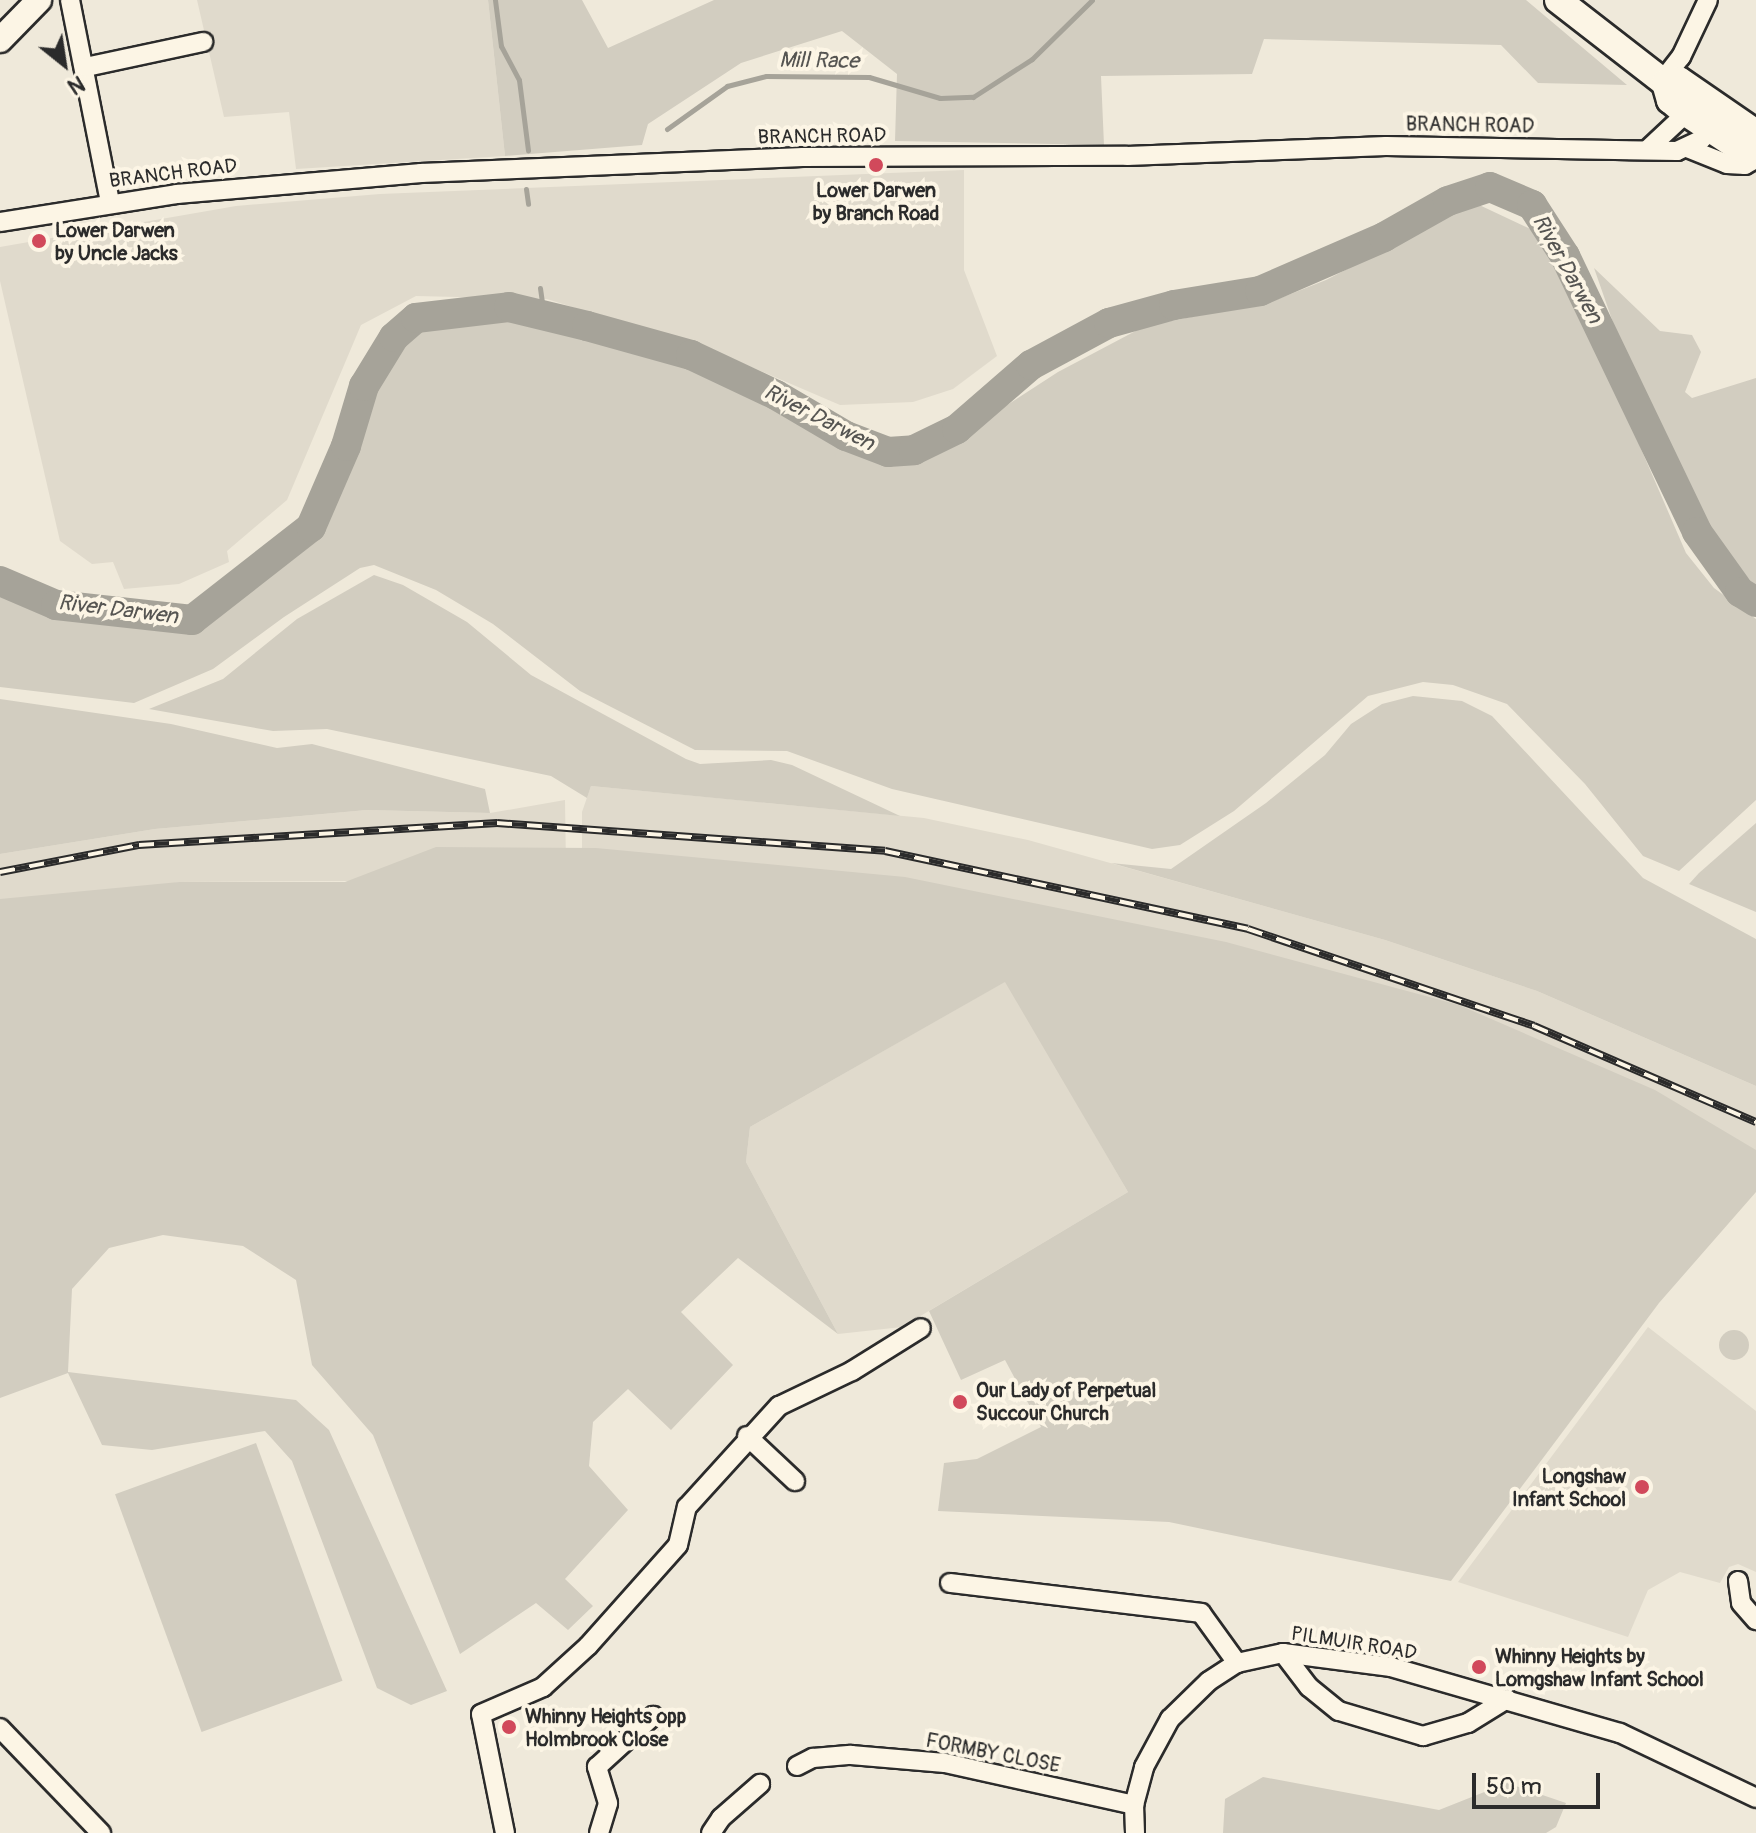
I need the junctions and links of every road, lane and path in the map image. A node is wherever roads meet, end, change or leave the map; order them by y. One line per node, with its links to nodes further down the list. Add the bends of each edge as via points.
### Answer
1 (39, 0): 5 (main road)
2 (70, 0): 7 (street)
3 (1558, 0): 8 (highway)
4 (1708, 0): 8 (street)
5 (0, 40)
6 (203, 42): 7 (street)
7 (86, 67): 16 (street)
8 (1663, 82): 9 (highway, via 1670,100)
9 (1695, 105): 10 (highway); 13 (street)
10 (1719, 122): 11 (highway); 12 (street); 14 (highway)
11 (1756, 133)
12 (1687, 148): 13 (street, BRANCH ROAD); 15 (street, via 1727,164 1745,165)
13 (1648, 149): 16 (street, BRANCH ROAD, via 1386,146 1127,156 803,157 421,173)
14 (1756, 152)
15 (1756, 159)
16 (110, 202): 17 (street, BRANCH ROAD)
17 (0, 222)
18 (921, 1328): 19 (street, via 852,1371 779,1406)
19 (747, 1436): 20 (street); 34 (street, via 687,1507 678,1545 588,1646 543,1687 481,1714)
20 (795, 1481)
21 (1738, 1581): 23 (street, via 1741,1603)
22 (950, 1583): 25 (street, via 1201,1613)
23 (1756, 1620)
24 (1283, 1653): 25 (street, PILMUIR ROAD); 26 (street, PILMUIR ROAD, via 1391,1667); 26 (street, via 1309,1687 1339,1711 1423,1736 1468,1723)
25 (1237, 1663): 32 (street, via 1209,1681 1170,1719 1144,1767)
26 (1507, 1699): 31 (street, PILMUIR ROAD, via 1620,1733)
27 (653, 1716): 35 (street, via 597,1767 608,1803)
28 (0, 1728): 33 (street)
29 (797, 1766): 32 (street, FORMBY CLOSE, via 813,1758 851,1755 945,1763)
30 (760, 1784): 36 (street)
31 (1756, 1798)
32 (1134, 1805): 37 (street)
33 (101, 1833)
34 (505, 1833)
35 (599, 1833)
36 (711, 1833)
37 (1135, 1833)

